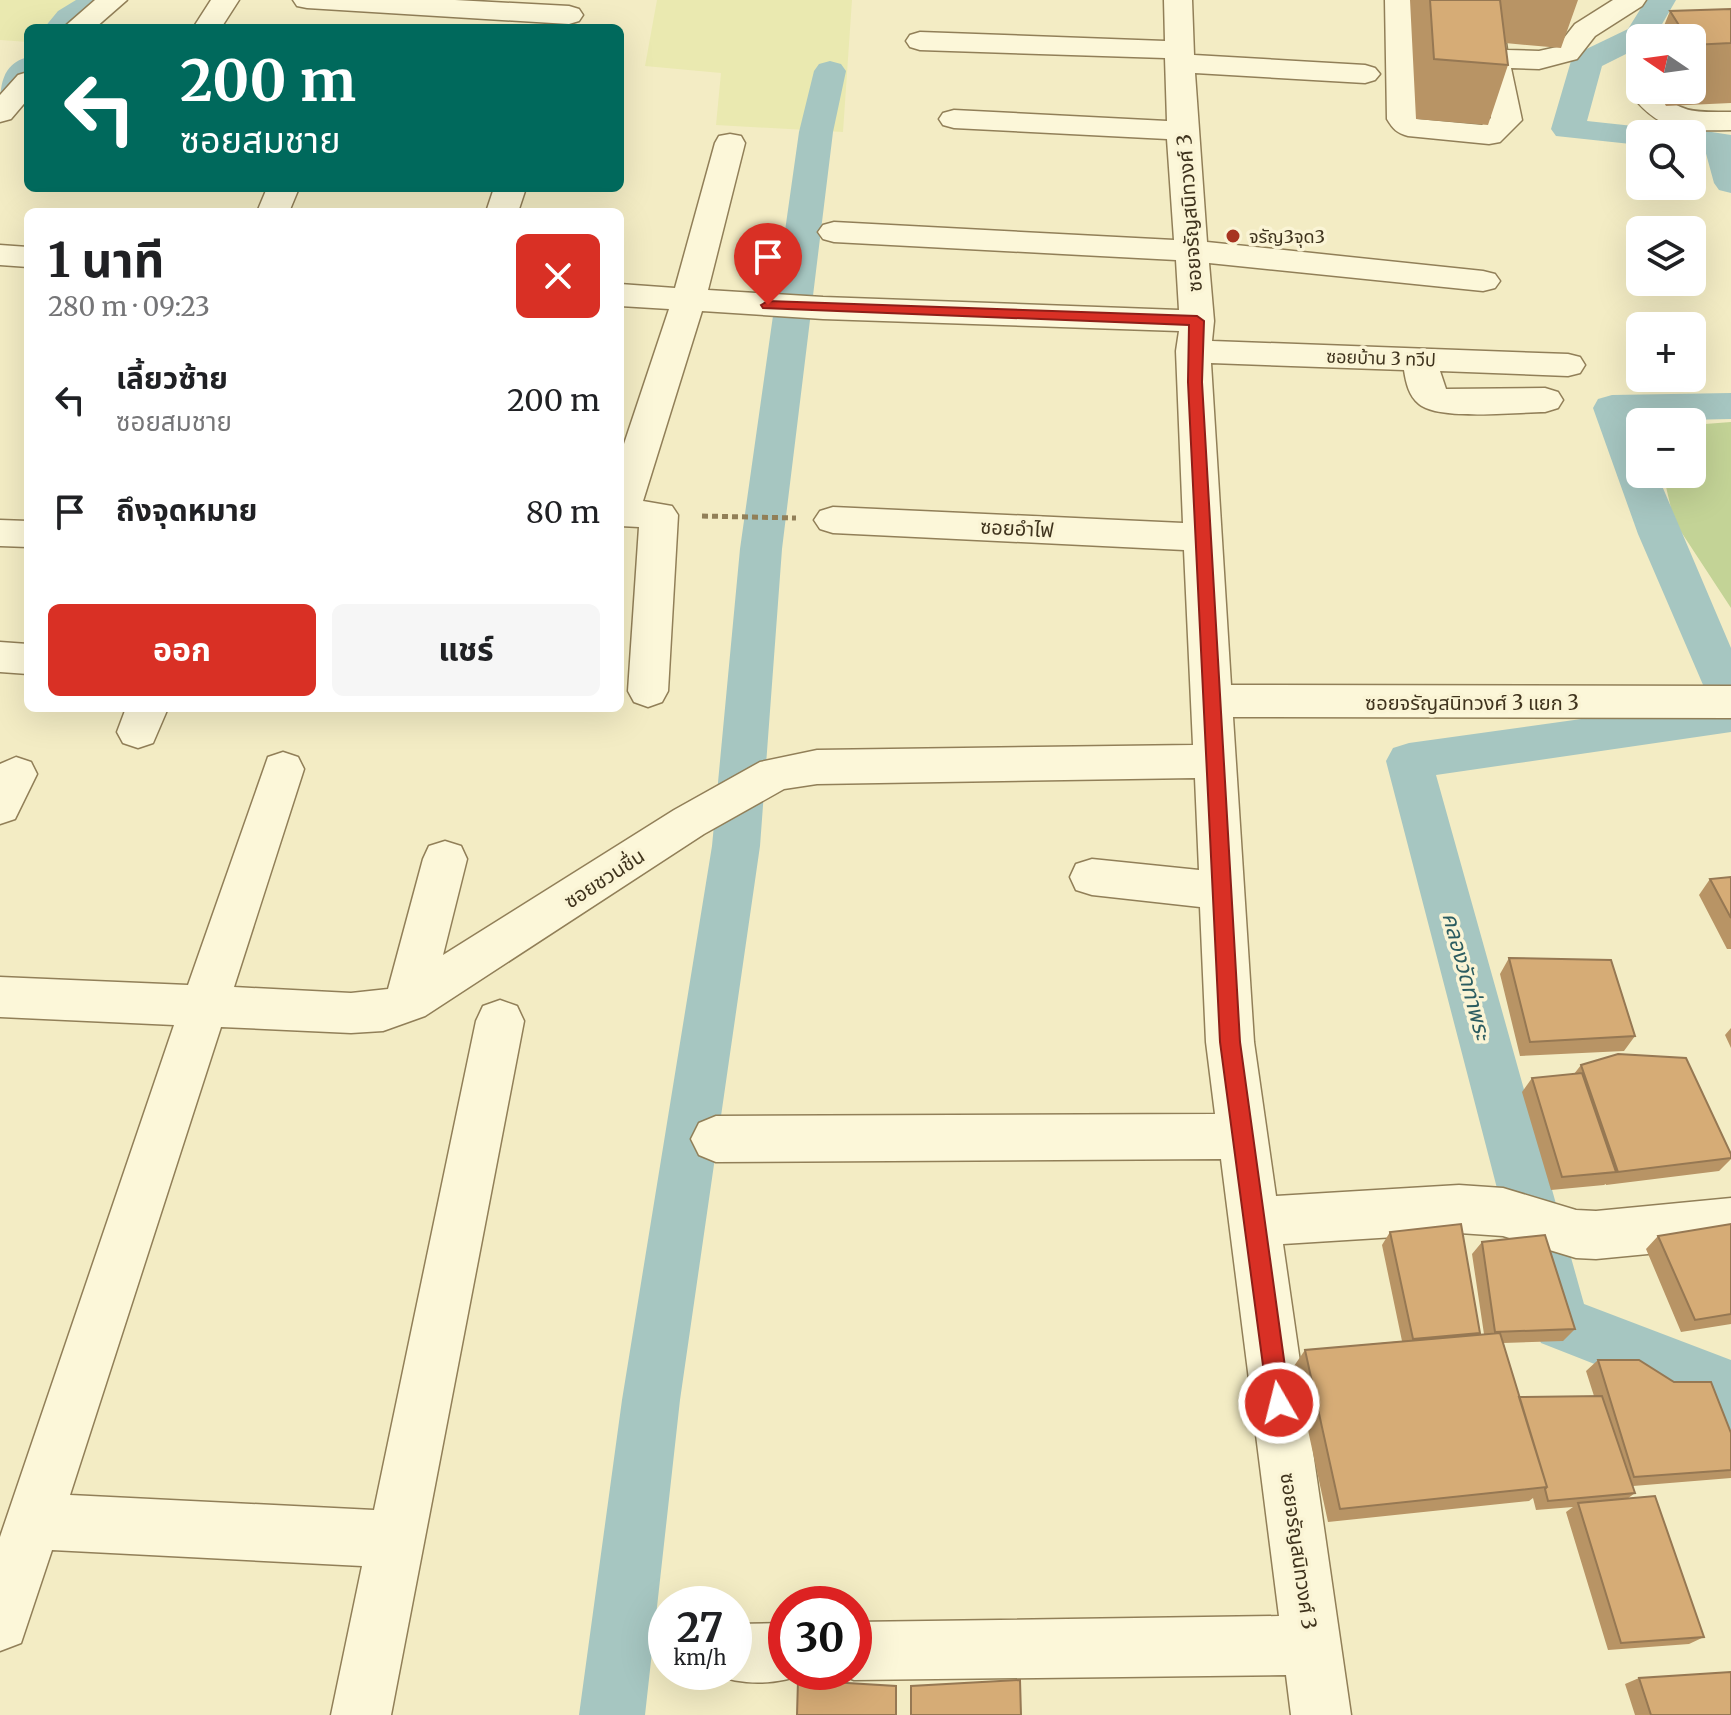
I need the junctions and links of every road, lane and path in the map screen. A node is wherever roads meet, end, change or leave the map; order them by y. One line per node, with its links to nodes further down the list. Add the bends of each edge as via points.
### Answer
1 (113, 0): 10 (street)
2 (225, 0): 11 (street)
3 (307, 0): 8 (street)
4 (1178, 0): 13 (street, ซอยจรัญสนิทวงศ์ 3)
5 (1399, 0): 14 (street, via 1402,119 1408,127 1477,135 1498,129 1507,120)
6 (1486, 0): 14 (street)
7 (1632, 0): 14 (street, via 1585,30 1567,53 1539,60)
8 (394, 11): 9 (street)
9 (569, 14)
10 (82, 24)
11 (210, 24)
12 (920, 41): 13 (street)
13 (1180, 56): 15 (street); 21 (street, ซอยจรัญสนิทวงศ์ 3)
14 (1494, 58)
15 (1365, 74)
16 (24, 86): 18 (street)
17 (1653, 104): 20 (street, via 1679,120)
18 (0, 113)
19 (954, 119): 21 (street)
20 (1731, 121)
21 (1182, 131): 24 (street, ซอยจรัญสนิทวงศ์ 3)
22 (730, 143): 29 (street)
23 (834, 232): 24 (street)
24 (1193, 251): 27 (street); 30 (street, ซอยจรัญสนิทวงศ์ 3)
25 (0, 255): 26 (street)
26 (24, 257)
27 (1483, 281)
28 (624, 295): 29 (street, ซอยบ้าน 3 ทวีป)
29 (688, 301): 30 (street, ซอยบ้าน 3 ทวีป); 34 (street)
30 (1195, 336): 31 (street, ซอยบ้าน 3 ทวีป); 41 (street, ซอยจรัญสนิทวงศ์ 3)
31 (1421, 360): 32 (street, ซอยบ้าน 3 ทวีป); 33 (street, via 1424,387 1429,397 1440,401)
32 (1568, 365)
33 (1545, 400)
34 (624, 501)
35 (624, 513): 42 (street, via 659,515)
36 (723, 517): 37 (path)
37 (778, 517)
38 (833, 520): 41 (street, ซอยอำไฟ)
39 (0, 533): 40 (street)
40 (24, 534)
41 (1202, 537): 46 (street, ซอยจรัญสนิทวงศ์ 3)
42 (635, 633): 45 (street)
43 (0, 657): 44 (street)
44 (24, 659)
45 (648, 691)
46 (1212, 701): 47 (street, ซอยจรัญสนิทวงศ์ 3 แยก 3); 48 (street, ซอยจรัญสนิทวงศ์ 3)
47 (1731, 702)
48 (1215, 761): 52 (street, ซอยจรัญสนิทวงศ์ 3); 54 (street, ซอยชวนชื่น, via 817,767 775,774 689,822)
49 (283, 769): 55 (street)
50 (445, 859): 54 (street)
51 (1092, 877): 52 (street)
52 (1222, 891): 57 (street, ซอยจรัญสนิทวงศ์ 3, via 1230,1042)
53 (0, 997): 55 (street, ซอยชวนชื่น)
54 (408, 1002): 55 (street, ซอยชวนชื่น, via 383,1011 351,1013)
55 (205, 1004): 61 (street)
56 (500, 1021): 62 (street)
57 (1242, 1136): 58 (street); 59 (street, ซอยจรัญสนิทวงศ์ 3)
58 (716, 1139)
59 (1254, 1221): 60 (street, via 1459,1209 1503,1212 1596,1235); 64 (street, ซอยจรัญสนิทวงศ์ 3)
60 (1731, 1222)
61 (34, 1521): 62 (street); 63 (street)
62 (398, 1540): 66 (street)
63 (0, 1622)
64 (1311, 1645): 65 (street); 67 (street, ซอยจรัญสนิทวงศ์ 3)
65 (872, 1651)
66 (361, 1715)
67 (1321, 1715)

